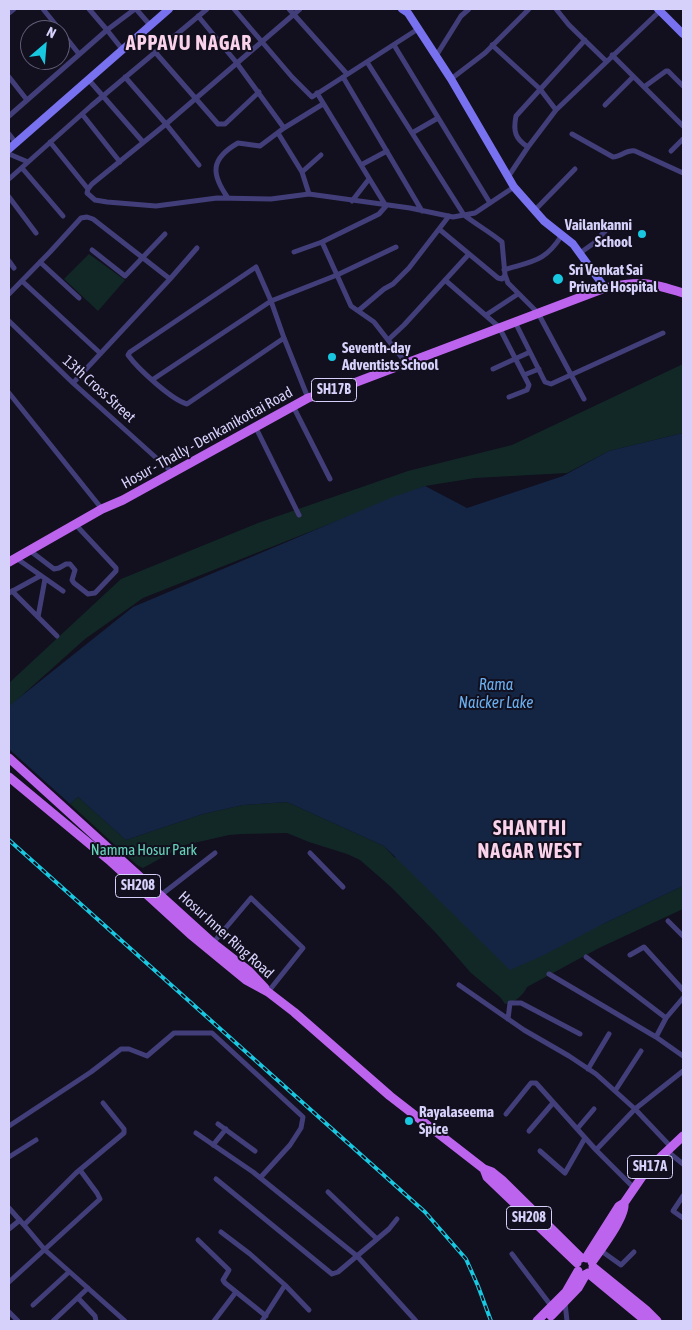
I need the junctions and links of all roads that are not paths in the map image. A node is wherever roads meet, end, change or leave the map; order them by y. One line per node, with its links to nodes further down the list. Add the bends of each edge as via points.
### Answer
1 (14, 9): 15 (street)
2 (43, 9): 18 (street)
3 (89, 9): 21 (street)
4 (136, 9): 19 (street); 21 (street)
5 (169, 9): 19 (street)
6 (207, 9): 17 (street)
7 (234, 9): 24 (street)
8 (289, 9): 16 (street)
9 (300, 9): 16 (street)
10 (402, 9): 20 (street)
11 (469, 9): 32 (street, via 461,16)
12 (528, 9): 27 (street)
13 (556, 9): 23 (street)
14 (660, 9): 22 (street); 31 (street)
15 (9, 13)
16 (294, 14): 24 (street); 36 (street)
17 (198, 16): 29 (street); 34 (street)
18 (52, 20)
19 (150, 25): 28 (street)
20 (418, 29): 26 (street); 32 (street)
21 (107, 30): 28 (street); 30 (street)
22 (683, 34)
23 (585, 40): 33 (street); 44 (street)
24 (261, 41): 34 (street); 46 (street, via 308,94 312,97)
25 (70, 43): 30 (street)
26 (394, 45): 35 (street); 55 (street)
27 (492, 46): 41 (street); 44 (street)
28 (122, 49): 40 (street)
29 (155, 52): 38 (street); 48 (street)
30 (79, 54): 49 (street)
31 (612, 55): 33 (street); 39 (street)
32 (436, 56): 41 (street)
33 (606, 61): 52 (street)
34 (236, 62): 45 (street); 48 (street)
35 (367, 62): 36 (street); 60 (street)
36 (345, 76): 46 (street); 69 (street)
37 (9, 77): 49 (street)
38 (125, 77): 47 (street); 56 (street)
39 (634, 77): 43 (street); 51 (street)
40 (88, 79): 47 (street); 64 (street)
41 (451, 79): 81 (street)
42 (683, 86): 43 (street, via 663,71)
43 (644, 87): 57 (street)
44 (540, 89): 52 (street); 67 (street, via 516,116 516,136)
45 (259, 92): 48 (street, via 221,125); 58 (street)
46 (317, 94): 50 (street)
47 (103, 96): 53 (street); 66 (street)
48 (196, 98): 56 (street)
49 (27, 100): 54 (street)
50 (323, 104): 58 (street); 76 (street)
51 (605, 105)
52 (556, 110): 67 (street)
53 (82, 114): 65 (street); 74 (street)
54 (9, 116)
55 (438, 118): 60 (street); 90 (street)
56 (166, 124): 66 (street); 75 (street)
57 (683, 126)
58 (284, 128): 59 (street)
59 (278, 133): 79 (street); 88 (street, via 260,146 238,143 225,151 215,169 216,180)
60 (412, 133): 94 (street)
61 (9, 134): 64 (street)
62 (572, 134): 80 (street, via 613,157 631,150)
63 (683, 139): 70 (street)
64 (16, 142): 68 (street)
65 (50, 142): 73 (street); 85 (street)
66 (143, 142): 74 (street)
67 (528, 147): 81 (street)
68 (9, 149)
69 (386, 151): 76 (street); 93 (street)
70 (671, 151)
71 (9, 154): 73 (street)
72 (321, 155): 79 (street)
73 (28, 162): 77 (street)
74 (120, 162): 85 (street)
75 (199, 165)
76 (361, 165): 82 (street)
77 (22, 168): 83 (street); 95 (street)
78 (575, 169): 92 (street)
79 (302, 172): 86 (street)
80 (683, 173)
81 (508, 177): 84 (street)
82 (370, 179): 89 (street); 91 (street)
83 (9, 180)
84 (514, 187): 90 (street); 92 (street)
85 (88, 188): 88 (street, via 87,193 95,200 156,206)
86 (309, 194): 88 (street, via 271,199); 89 (street)
87 (9, 197): 99 (street)
88 (228, 198)
89 (352, 202): 91 (street)
90 (490, 203): 94 (street, via 476,213)
91 (386, 206): 93 (street); 102 (street, via 379,214)
92 (535, 210): 101 (street)
93 (422, 211): 96 (street)
94 (464, 215): 96 (street); 113 (street, via 502,242)
95 (63, 216)
96 (449, 216): 98 (street)
97 (608, 228): 107 (street, via 594,244)
98 (440, 229): 108 (street); 124 (street, via 410,268)
99 (36, 233)
100 (165, 234): 109 (street)
101 (562, 235): 107 (street); 113 (street, via 544,257)
102 (322, 242): 106 (street); 114 (street)
103 (396, 247): 114 (street)
104 (197, 248): 115 (street)
105 (92, 250): 109 (street, via 125,276)
106 (294, 252)
107 (580, 253): 118 (street)
108 (469, 254): 113 (street, via 498,278 502,279); 116 (street)
109 (142, 258): 111 (street, via 87,217 81,218); 115 (street)
110 (9, 262): 112 (street)
111 (40, 262): 117 (street); 122 (street)
112 (14, 268)
113 (504, 273): 121 (street)
114 (338, 275): 123 (street); 124 (street, via 344,295)
115 (170, 279): 134 (street)
116 (445, 280): 126 (street); 132 (street)
117 (22, 281): 120 (street); 134 (street)
118 (605, 288): 119 (main road, Hosur - Thally - Denkanikottai Road / SH17B, via 643,282); 125 (main road, Hosur - Thally - Denkanikottai Road / SH17B)
119 (683, 293)
120 (9, 294)
121 (518, 294): 125 (street); 126 (street)
122 (79, 298)
123 (271, 301): 131 (street); 141 (street); 141 (street, via 256,267 130,352 130,358)
124 (358, 311): 132 (street, via 374,322)
125 (538, 313): 128 (main road, Hosur - Thally - Denkanikottai Road / SH17B); 140 (street)
126 (486, 315): 129 (street)
127 (9, 321): 142 (street, 13th Cross Street)
128 (515, 322): 129 (main road, Hosur - Thally - Denkanikottai Road / SH17B); 133 (street)
129 (499, 328): 135 (street); 136 (main road, Hosur - Thally - Denkanikottai Road / SH17B)
130 (663, 333): 140 (street)
131 (284, 338): 141 (street, via 187,404); 145 (street)
132 (388, 340): 136 (street)
133 (530, 352): 135 (street); 138 (street)
134 (100, 353): 142 (street)
135 (516, 360): 137 (street); 139 (street)
136 (406, 362): 145 (main road, Hosur - Thally - Denkanikottai Road / SH17B)
137 (493, 369)
138 (539, 369): 139 (street); 140 (street, via 551,384)
139 (524, 375): 144 (street, via 528,388)
140 (572, 375): 146 (street)
141 (152, 380)
142 (72, 383): 149 (street, 13th Cross Street)
143 (9, 393): 151 (street)
144 (508, 397)
145 (308, 398): 147 (main road, Hosur - Thally - Denkanikottai Road / SH17B)
146 (584, 399)
147 (293, 406): 148 (main road, Hosur - Thally - Denkanikottai Road / SH17B); 150 (street)
148 (255, 426): 149 (main road, Hosur - Thally - Denkanikottai Road / SH17B); 152 (street)
149 (173, 473): 151 (main road, Hosur - Thally - Denkanikottai Road / SH17B)
150 (330, 479)
151 (102, 509): 153 (main road, Hosur - Thally - Denkanikottai Road / SH17B)
152 (300, 515)
153 (75, 524): 154 (main road, Hosur - Thally - Denkanikottai Road / SH17B); 154 (street, via 116,568 95,593 88,594 74,583 75,570 70,564 54,569)
154 (29, 550): 155 (main road, Hosur - Thally - Denkanikottai Road / SH17B)
155 (12, 560): 156 (street)
156 (43, 577): 157 (street); 158 (street); 159 (street)
157 (62, 591)
158 (10, 592): 159 (street)
159 (38, 617): 160 (street)
160 (57, 636)
161 (9, 758): 166 (main road, Hosur Inner Ring Road / SH208)
162 (9, 777): 175 (main road, Hosur Inner Ring Road / SH208, via 109,860 190,934 246,980)
163 (215, 853): 166 (street)
164 (310, 853): 165 (street)
165 (343, 887)
166 (161, 895): 169 (main road, Hosur Inner Ring Road / SH208)
167 (668, 921): 168 (street)
168 (683, 936)
169 (213, 942): 175 (main road, Hosur Inner Ring Road / SH208, via 249,971); 175 (street, via 251,898 303,948)
170 (630, 955): 174 (street, via 644,947)
171 (586, 957): 177 (street)
172 (549, 974): 181 (street)
173 (459, 985): 178 (street)
174 (683, 990)
175 (268, 992): 230 (main road, Hosur Inner Ring Road / SH208, via 390,1096 484,1170 502,1180)
176 (683, 998): 177 (street)
177 (666, 1018): 181 (street)
178 (508, 1019): 179 (street, via 510,1004 521,1003); 184 (street)
179 (580, 1034)
180 (609, 1034): 184 (street)
181 (656, 1037): 183 (street)
182 (641, 1051): 186 (street)
183 (683, 1056)
184 (588, 1069): 186 (street)
185 (683, 1071): 190 (street)
186 (615, 1091): 190 (street)
187 (103, 1103): 209 (street, via 124,1133)
188 (554, 1103): 191 (street, via 534,1082); 196 (street); 197 (street)
189 (594, 1109): 196 (street)
190 (635, 1109): 203 (street); 205 (street)
191 (506, 1114)
192 (9, 1118): 193 (street)
193 (11, 1124): 210 (street, via 121,1049 147,1056 174,1033 212,1033 303,1117 301,1128 290,1145)
194 (218, 1124): 195 (street)
195 (226, 1129): 202 (street); 206 (street)
196 (577, 1129): 200 (street)
197 (529, 1131)
198 (196, 1133): 202 (street)
199 (683, 1136): 203 (main road, SH17A)
200 (585, 1138): 204 (street, via 565,1174); 205 (street)
201 (36, 1140): 207 (street)
202 (213, 1145): 210 (street)
203 (669, 1149): 208 (street); 212 (main road, SH17A)
204 (540, 1150)
205 (596, 1150): 212 (street)
206 (255, 1151)
207 (9, 1158)
208 (683, 1164)
209 (80, 1170): 220 (street); 225 (street, via 100,1199)
210 (260, 1178): 229 (street)
211 (216, 1179): 229 (street, via 332,1274)
212 (634, 1188): 215 (main road, SH17A)
213 (328, 1192): 223 (street)
214 (683, 1196): 217 (street, via 671,1213)
215 (624, 1203): 226 (main road, SH17A, via 624,1209); 230 (main road, SH17A, via 619,1206)
216 (9, 1208): 219 (street)
217 (683, 1218)
218 (398, 1219): 223 (street)
219 (20, 1220): 220 (street); 221 (street)
220 (24, 1225): 225 (street)
221 (9, 1229)
222 (221, 1232): 233 (street)
223 (377, 1239): 229 (street)
224 (198, 1240): 235 (street, via 228,1268 224,1281)
225 (45, 1250): 231 (street); 232 (street)
226 (600, 1250): 227 (street, via 621,1265); 230 (main road, SH17A)
227 (634, 1252)
228 (512, 1254): 239 (street)
229 (357, 1256): 249 (street)
230 (585, 1266): 237 (main road, SH17A, via 578,1288); 239 (main road, SH17A); 253 (main road, Hosur Inner Ring Road / SH208); 254 (main road, Hosur Inner Ring Road / SH208)
231 (69, 1272): 234 (street); 238 (street)
232 (9, 1282)
233 (285, 1286): 240 (street); 242 (street)
234 (88, 1288): 236 (street); 246 (street)
235 (236, 1292): 242 (street); 247 (street)
236 (78, 1298): 244 (street); 245 (street)
237 (565, 1303): 251 (main road, SH17A); 252 (street)
238 (33, 1305)
239 (552, 1307): 250 (main road, SH17A)
240 (309, 1310)
241 (9, 1312): 243 (street)
242 (266, 1316): 248 (street)
243 (18, 1321)
244 (53, 1321)
245 (96, 1321)
246 (125, 1321)
247 (214, 1321)
248 (262, 1321)
249 (416, 1321)
250 (537, 1321)
251 (546, 1321)
252 (567, 1321)
253 (646, 1321)
254 (657, 1321)

